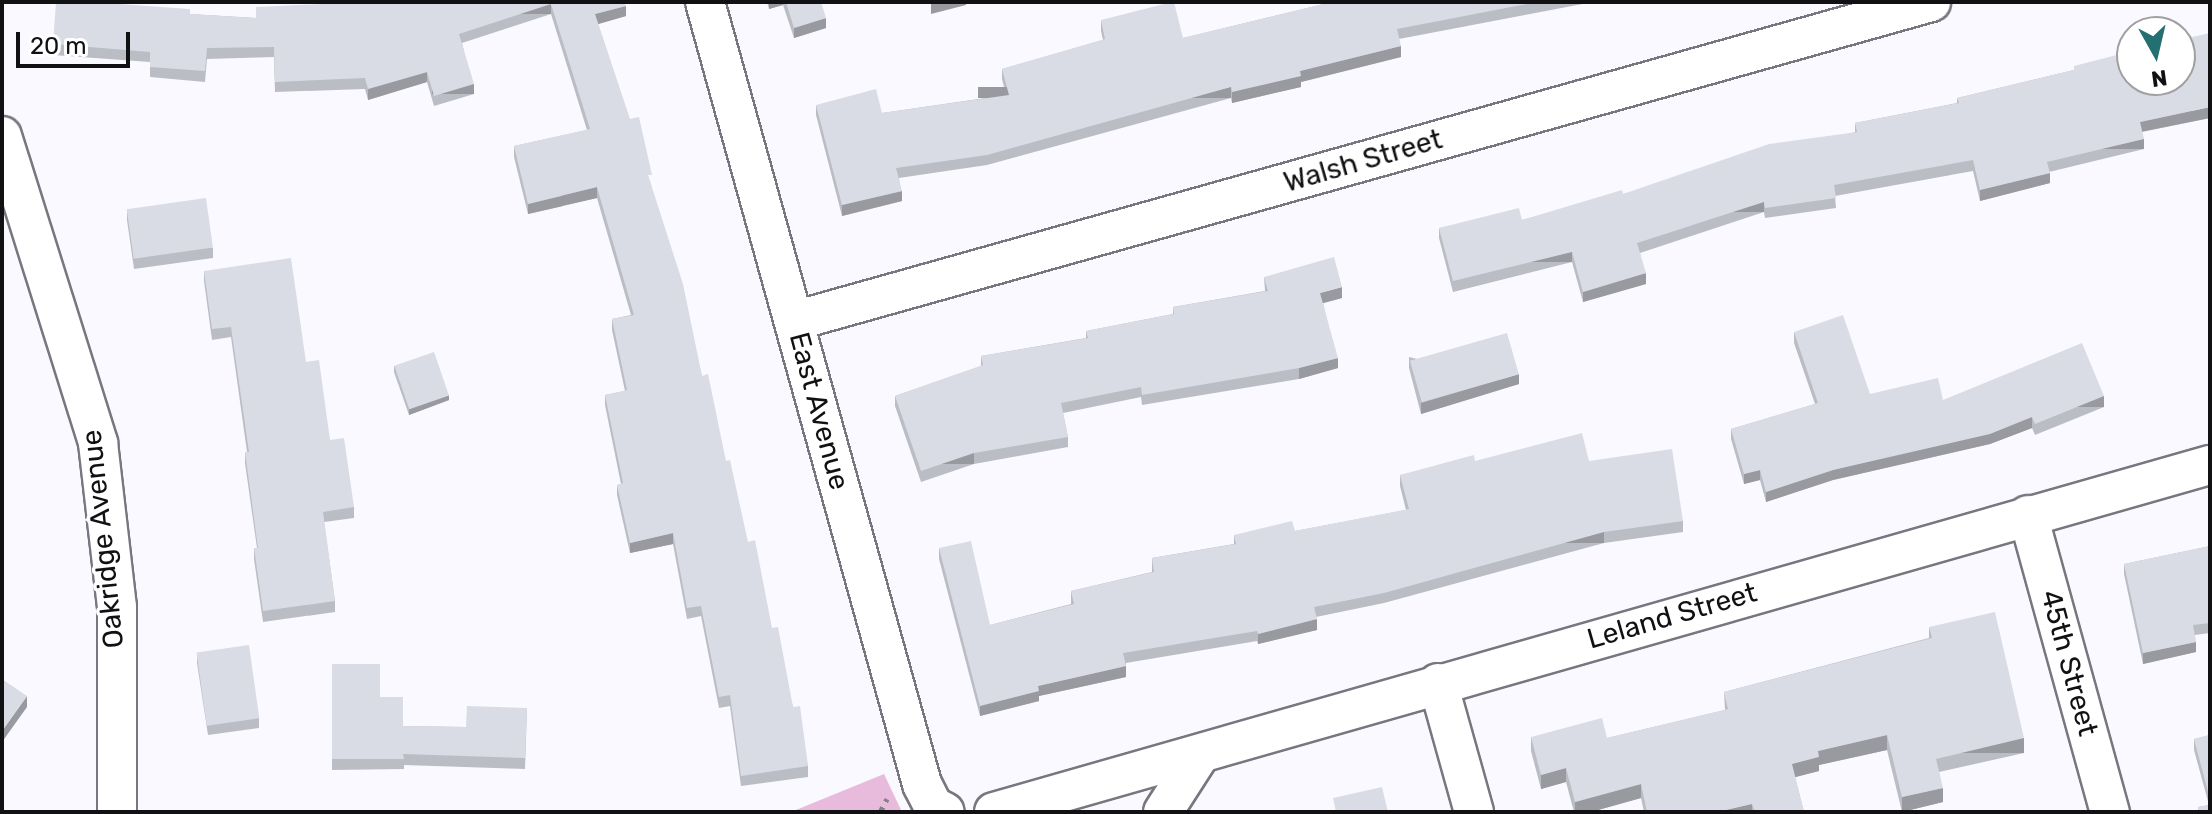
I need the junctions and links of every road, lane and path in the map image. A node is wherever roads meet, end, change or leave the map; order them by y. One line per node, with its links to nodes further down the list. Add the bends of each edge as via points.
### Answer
1 (705, 2): 4 (street, East Avenue)
2 (1931, 2): 4 (street, Walsh Street)
3 (2, 136): 9 (street, Oakridge Avenue, via 98,443 117,607)
4 (794, 321): 10 (street, East Avenue, via 922,784 933,806)
5 (2210, 465): 6 (street, Leland Street)
6 (2028, 515): 7 (street, Leland Street); 14 (street, 45th Street)
7 (1438, 683): 8 (street, Leland Street); 13 (street)
8 (1199, 756): 11 (street); 12 (street)
9 (117, 812)
10 (945, 812)
11 (994, 812)
12 (1163, 812)
13 (1474, 812)
14 (2110, 812)

